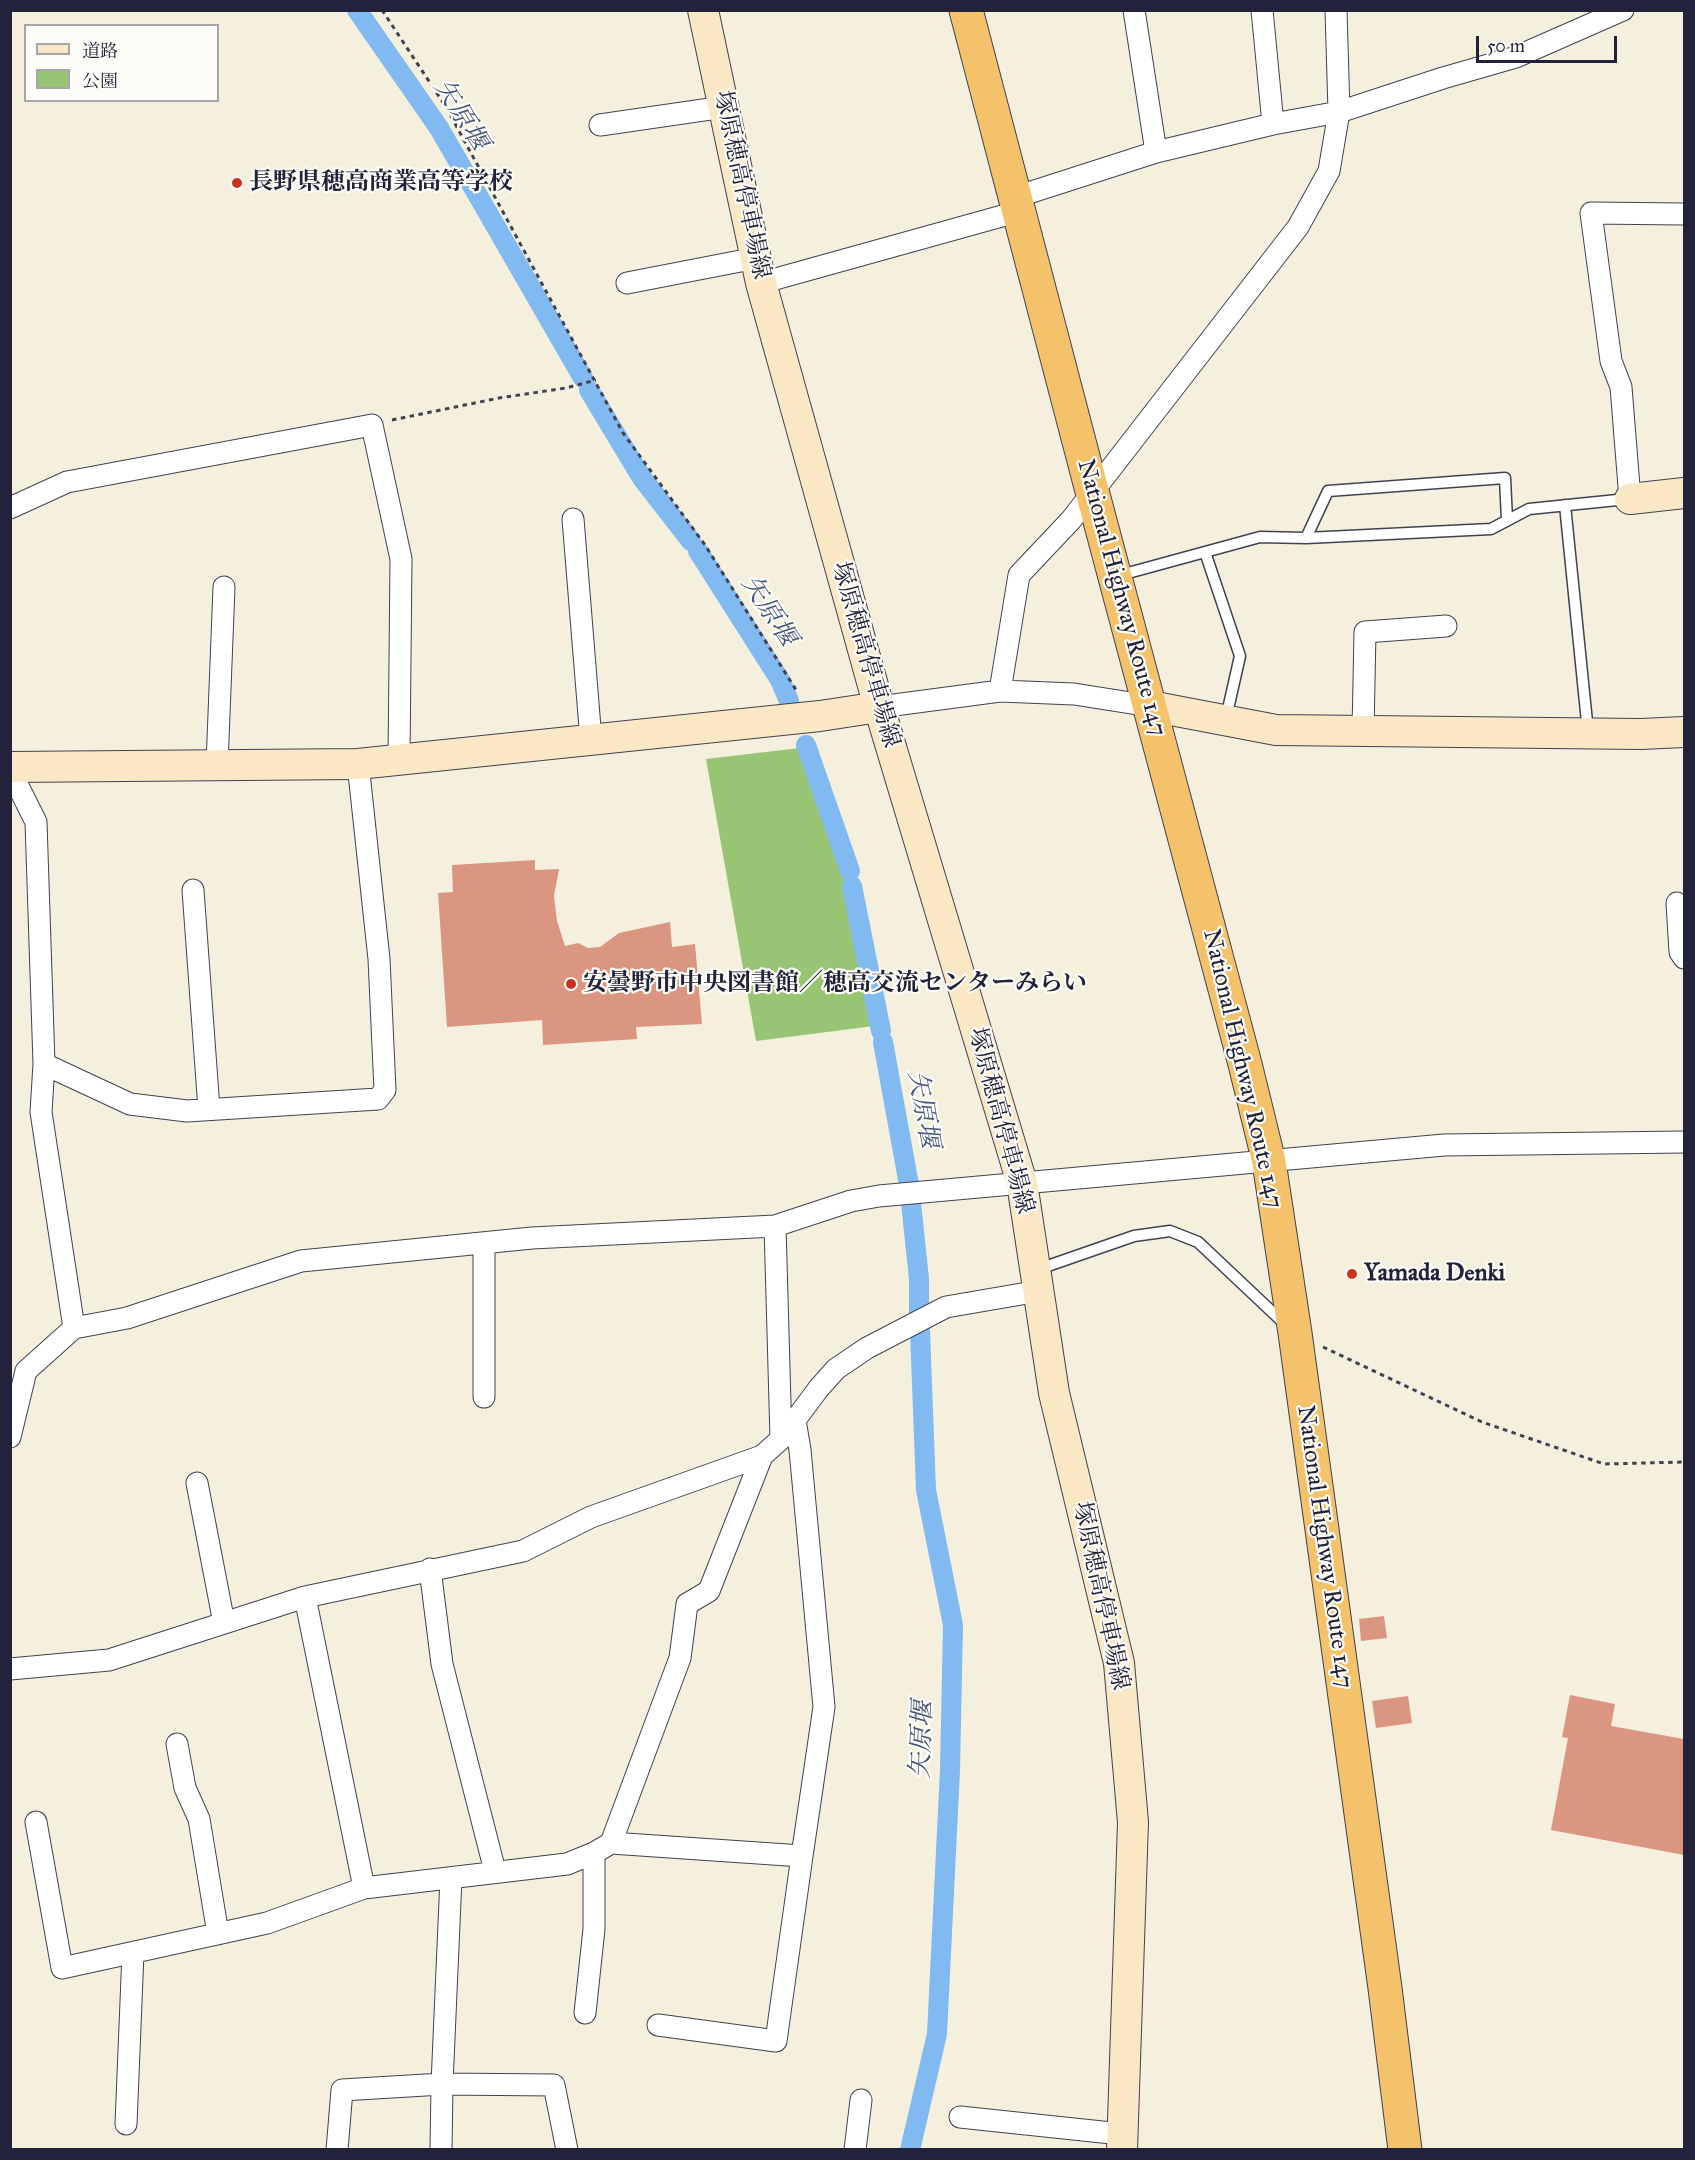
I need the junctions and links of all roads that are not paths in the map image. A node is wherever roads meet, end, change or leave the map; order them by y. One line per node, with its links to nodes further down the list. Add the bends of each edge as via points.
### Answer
1 (703, 10): 7 (main road, 塚原穂高停車場線)
2 (966, 10): 12 (highway, National Highway Route 147)
3 (1134, 10): 11 (street)
4 (1262, 10): 9 (street)
5 (1336, 10): 8 (street)
6 (1623, 10): 8 (street, via 1516,57)
7 (724, 107): 10 (street); 14 (main road, 塚原穂高停車場線)
8 (1339, 112): 9 (street); 16 (street, via 1329,171 1298,227)
9 (1273, 124): 11 (street)
10 (600, 125)
11 (1156, 152): 12 (street)
12 (1018, 204): 14 (street); 16 (highway, National Highway Route 147)
13 (1684, 214): 18 (street, via 1592,213 1611,360 1621,387)
14 (759, 270): 15 (street); 30 (main road, 塚原穂高停車場線)
15 (627, 283)
16 (1092, 491): 25 (highway, National Highway Route 147); 28 (street, via 1071,520 1019,575)
17 (1684, 493): 18 (main road)
18 (1630, 499): 19 (lane)
19 (1566, 505): 22 (lane, via 1529,509); 34 (lane)
20 (10, 508): 36 (street, via 67,482 372,424 401,559)
21 (573, 519): 35 (street)
22 (1507, 520): 23 (lane, via 1491,529); 23 (lane, via 1505,478 1328,491)
23 (1306, 538): 24 (lane, via 1260,537)
24 (1205, 552): 25 (lane); 31 (lane, via 1240,656)
25 (1115, 577): 29 (highway, National Highway Route 147)
26 (224, 587): 38 (street)
27 (1446, 626): 32 (street, via 1365,632)
28 (1000, 691): 29 (street, via 1074,694); 30 (street)
29 (1149, 706): 31 (main road); 46 (highway, National Highway Route 147)
30 (879, 707): 35 (main road); 47 (main road, 塚原穂高停車場線)
31 (1225, 720): 32 (main road, via 1276,730)
32 (1363, 731): 34 (main road)
33 (1684, 732): 34 (main road)
34 (1588, 734)
35 (591, 740): 36 (main road)
36 (399, 760): 37 (main road)
37 (358, 764): 38 (main road); 44 (street, via 379,959 385,1090 378,1098)
38 (217, 765): 39 (main road)
39 (10, 768): 43 (street, via 36,822)
40 (193, 890): 44 (street)
41 (1677, 903): 42 (street, via 1680,951)
42 (1684, 958)
43 (44, 1064): 44 (street, via 130,1104 187,1111); 51 (street, via 41,1112)
44 (209, 1109)
45 (1684, 1142): 46 (street, via 1444,1145)
46 (1269, 1162): 47 (street); 52 (highway, National Highway Route 147)
47 (1022, 1183): 48 (street, via 851,1201); 50 (main road, 塚原穂高停車場線)
48 (775, 1226): 49 (street); 56 (street)
49 (484, 1243): 51 (street, via 301,1261 127,1318); 53 (street)
50 (1037, 1281): 52 (lane, via 1134,1236 1170,1231 1198,1242); 54 (street, via 946,1307 867,1348 836,1369); 78 (main road, 塚原穂高停車場線, via 1054,1393 1119,1663 1133,1822)
51 (74, 1328): 55 (street, via 26,1371)
52 (1295, 1333): 83 (highway, National Highway Route 147)
53 (484, 1397)
54 (795, 1420): 56 (street); 66 (street, via 824,1707)
55 (10, 1437)
56 (781, 1438): 57 (street)
57 (762, 1456): 59 (street, via 591,1517 523,1551); 65 (street, via 709,1591 687,1604 680,1658)
58 (197, 1483): 61 (street)
59 (430, 1569): 60 (street); 67 (street, via 442,1664)
60 (305, 1597): 61 (street); 69 (street)
61 (224, 1623): 62 (street, via 109,1660)
62 (10, 1669)
63 (177, 1744): 70 (street, via 185,1788 199,1819)
64 (36, 1822): 71 (street, via 62,1968)
65 (602, 1848): 66 (street); 67 (street, via 567,1864); 72 (street)
66 (802, 1856): 73 (street, via 776,2042)
67 (495, 1871): 68 (street)
68 (452, 1878): 69 (street); 74 (street)
69 (364, 1888): 70 (street, via 267,1923)
70 (219, 1934): 71 (street)
71 (133, 1953): 77 (street)
72 (585, 2013)
73 (658, 2025)
74 (442, 2084): 79 (street, via 342,2090); 80 (street); 81 (street, via 554,2085)
75 (861, 2100): 82 (street)
76 (960, 2117): 78 (street)
77 (126, 2124)
78 (1121, 2142)
79 (338, 2150)
80 (441, 2150)
81 (567, 2150)
82 (855, 2150)
83 (1405, 2150)

